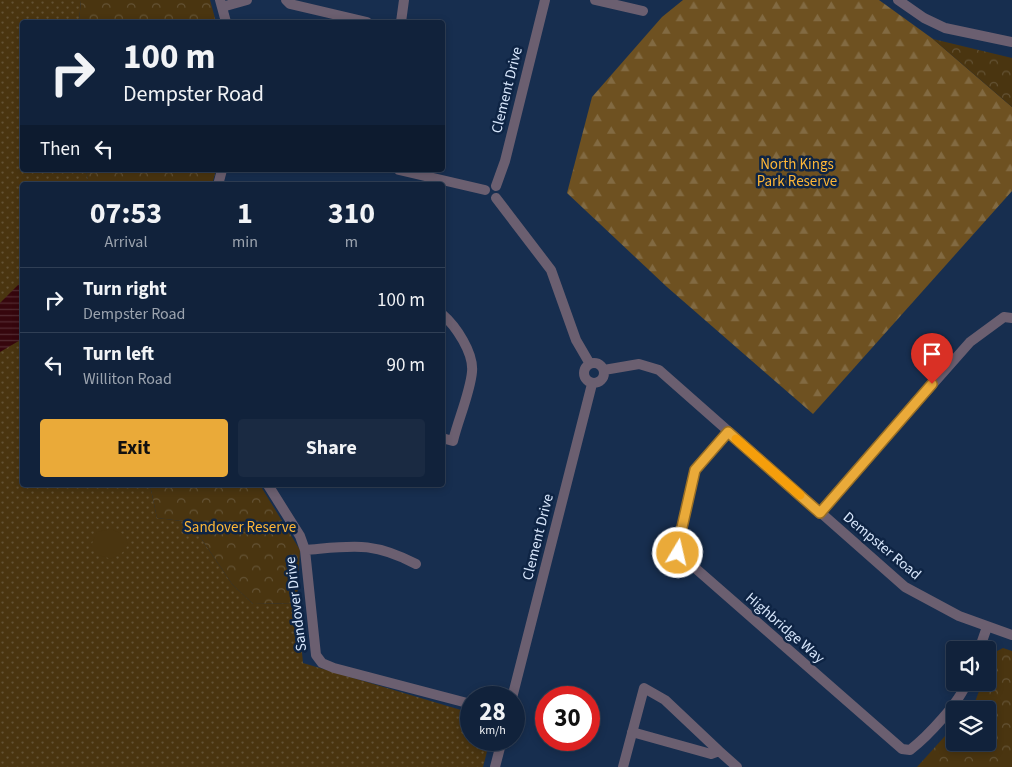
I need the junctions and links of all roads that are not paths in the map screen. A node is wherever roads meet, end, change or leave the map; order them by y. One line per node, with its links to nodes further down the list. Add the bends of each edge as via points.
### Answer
1 (247, 0): 7 (street)
2 (286, 0): 10 (street, via 290,4)
3 (404, 0): 11 (street)
4 (545, 0): 14 (street, Clement Drive)
5 (595, 0): 8 (street)
6 (898, 0): 12 (street, via 945,28)
7 (221, 4): 9 (street)
8 (643, 11)
9 (225, 20)
10 (358, 20)
11 (401, 20)
12 (1012, 42)
13 (408, 172): 15 (street)
14 (496, 186): 15 (street, via 488,186); 16 (street, via 499,191)
15 (485, 190): 16 (street, via 488,198)
16 (496, 198): 19 (street, Clement Drive, via 551,270 576,340)
17 (445, 316): 23 (street, via 454,324 469,356 472,371 453,441)
18 (1012, 318): 25 (street, via 1004,317 970,342)
19 (590, 364): 20 (street, via 600,365); 21 (street, Clement Drive, via 584,375)
20 (604, 370): 21 (street, Clement Drive, via 603,379); 22 (street, Dempster Road, via 639,364 659,370)
21 (592, 384): 31 (street, Clement Drive)
22 (728, 432): 25 (street, Dempster Road); 32 (street, Highbridge Way, via 695,470 678,553 902,749 910,750 924,739)
23 (445, 439)
24 (269, 487): 26 (street, Sandover Drive, via 300,536)
25 (820, 513): 28 (street, Dempster Road, via 904,587)
26 (305, 550): 27 (street, via 370,546); 33 (street, Sandover Drive, via 316,655 322,663)
27 (416, 564)
28 (987, 627): 29 (street, Dempster Road); 30 (street)
29 (1012, 635)
30 (982, 641)
31 (515, 686)
32 (964, 691)
33 (460, 701)
34 (632, 732): 36 (street, via 711,754); 36 (street, via 644,688 665,700); 38 (street)
35 (499, 751): 37 (street)
36 (719, 751): 39 (street)
37 (495, 767)
38 (623, 767)
39 (737, 767)

